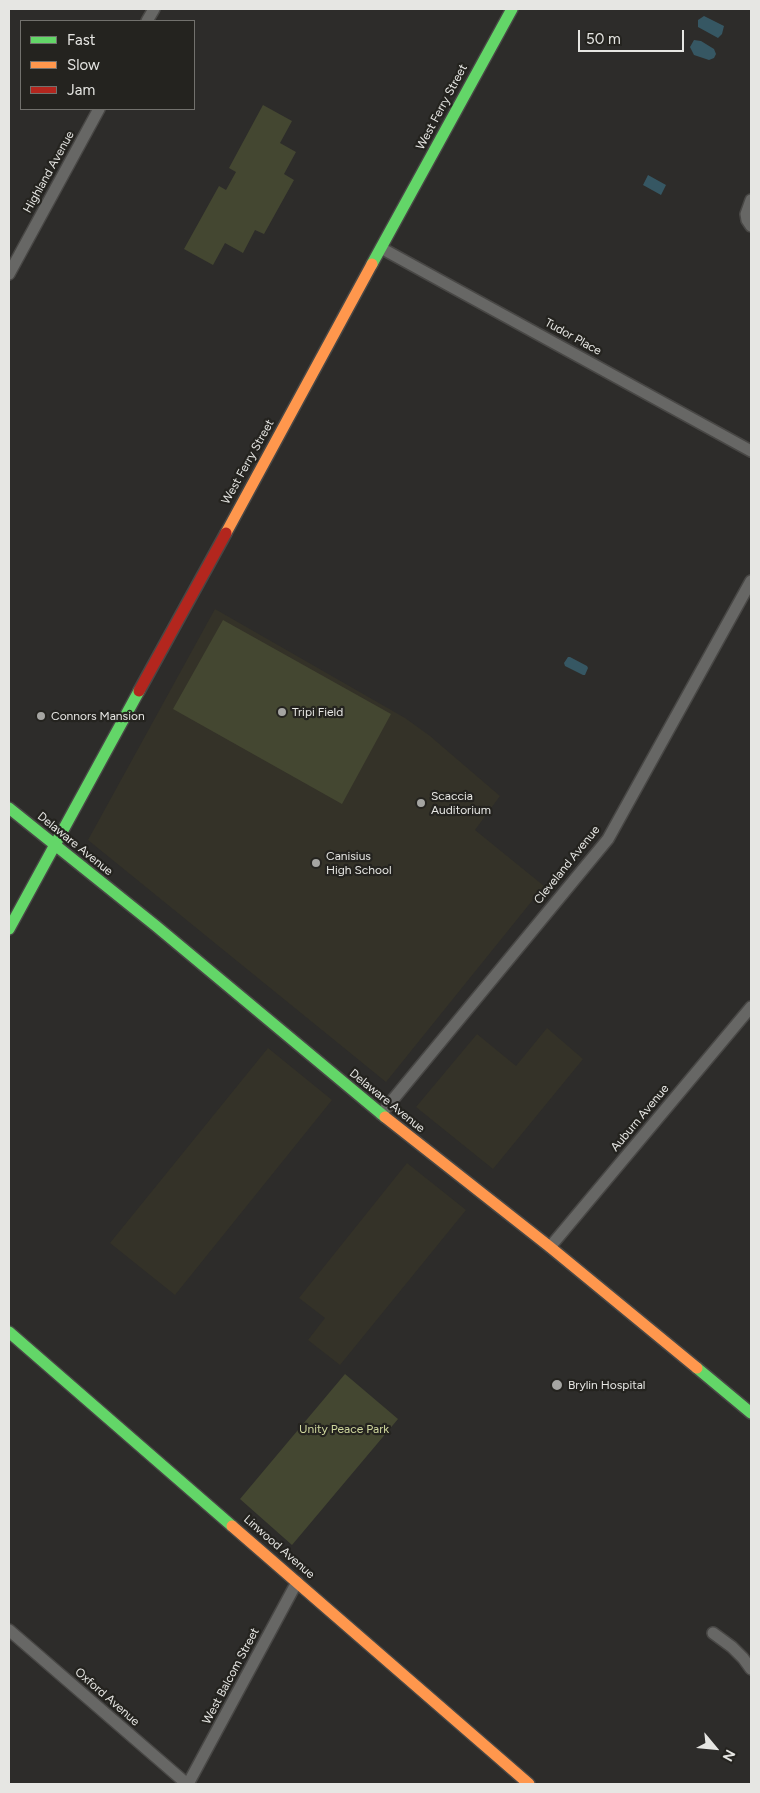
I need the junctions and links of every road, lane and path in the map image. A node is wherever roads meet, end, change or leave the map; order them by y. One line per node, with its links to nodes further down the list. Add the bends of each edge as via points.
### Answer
1 (154, 9): 3 (street)
2 (512, 9): 7 (street, West Ferry Street)
3 (148, 20)
4 (99, 110): 8 (street, Highland Avenue)
5 (751, 200): 6 (street, via 746,214)
6 (751, 226)
7 (381, 248): 9 (street, Tudor Place); 12 (street, West Ferry Street)
8 (9, 274)
9 (751, 450)
10 (751, 581): 15 (street, Cleveland Avenue, via 608,839)
11 (9, 808): 12 (street, Delaware Avenue)
12 (54, 846): 13 (street, West Ferry Street); 15 (street, Delaware Avenue, via 156,926)
13 (9, 929)
14 (751, 1007): 16 (street, Auburn Avenue)
15 (381, 1114): 16 (street, Delaware Avenue)
16 (550, 1247): 18 (street, Delaware Avenue)
17 (9, 1332): 19 (street, Linwood Avenue)
18 (751, 1413)
19 (297, 1582): 23 (street, West Balcom Street); 24 (street, Linwood Avenue)
20 (9, 1630): 23 (street, Oxford Avenue)
21 (713, 1633): 22 (street, via 744,1658)
22 (751, 1669)
23 (187, 1784)
24 (529, 1784)

